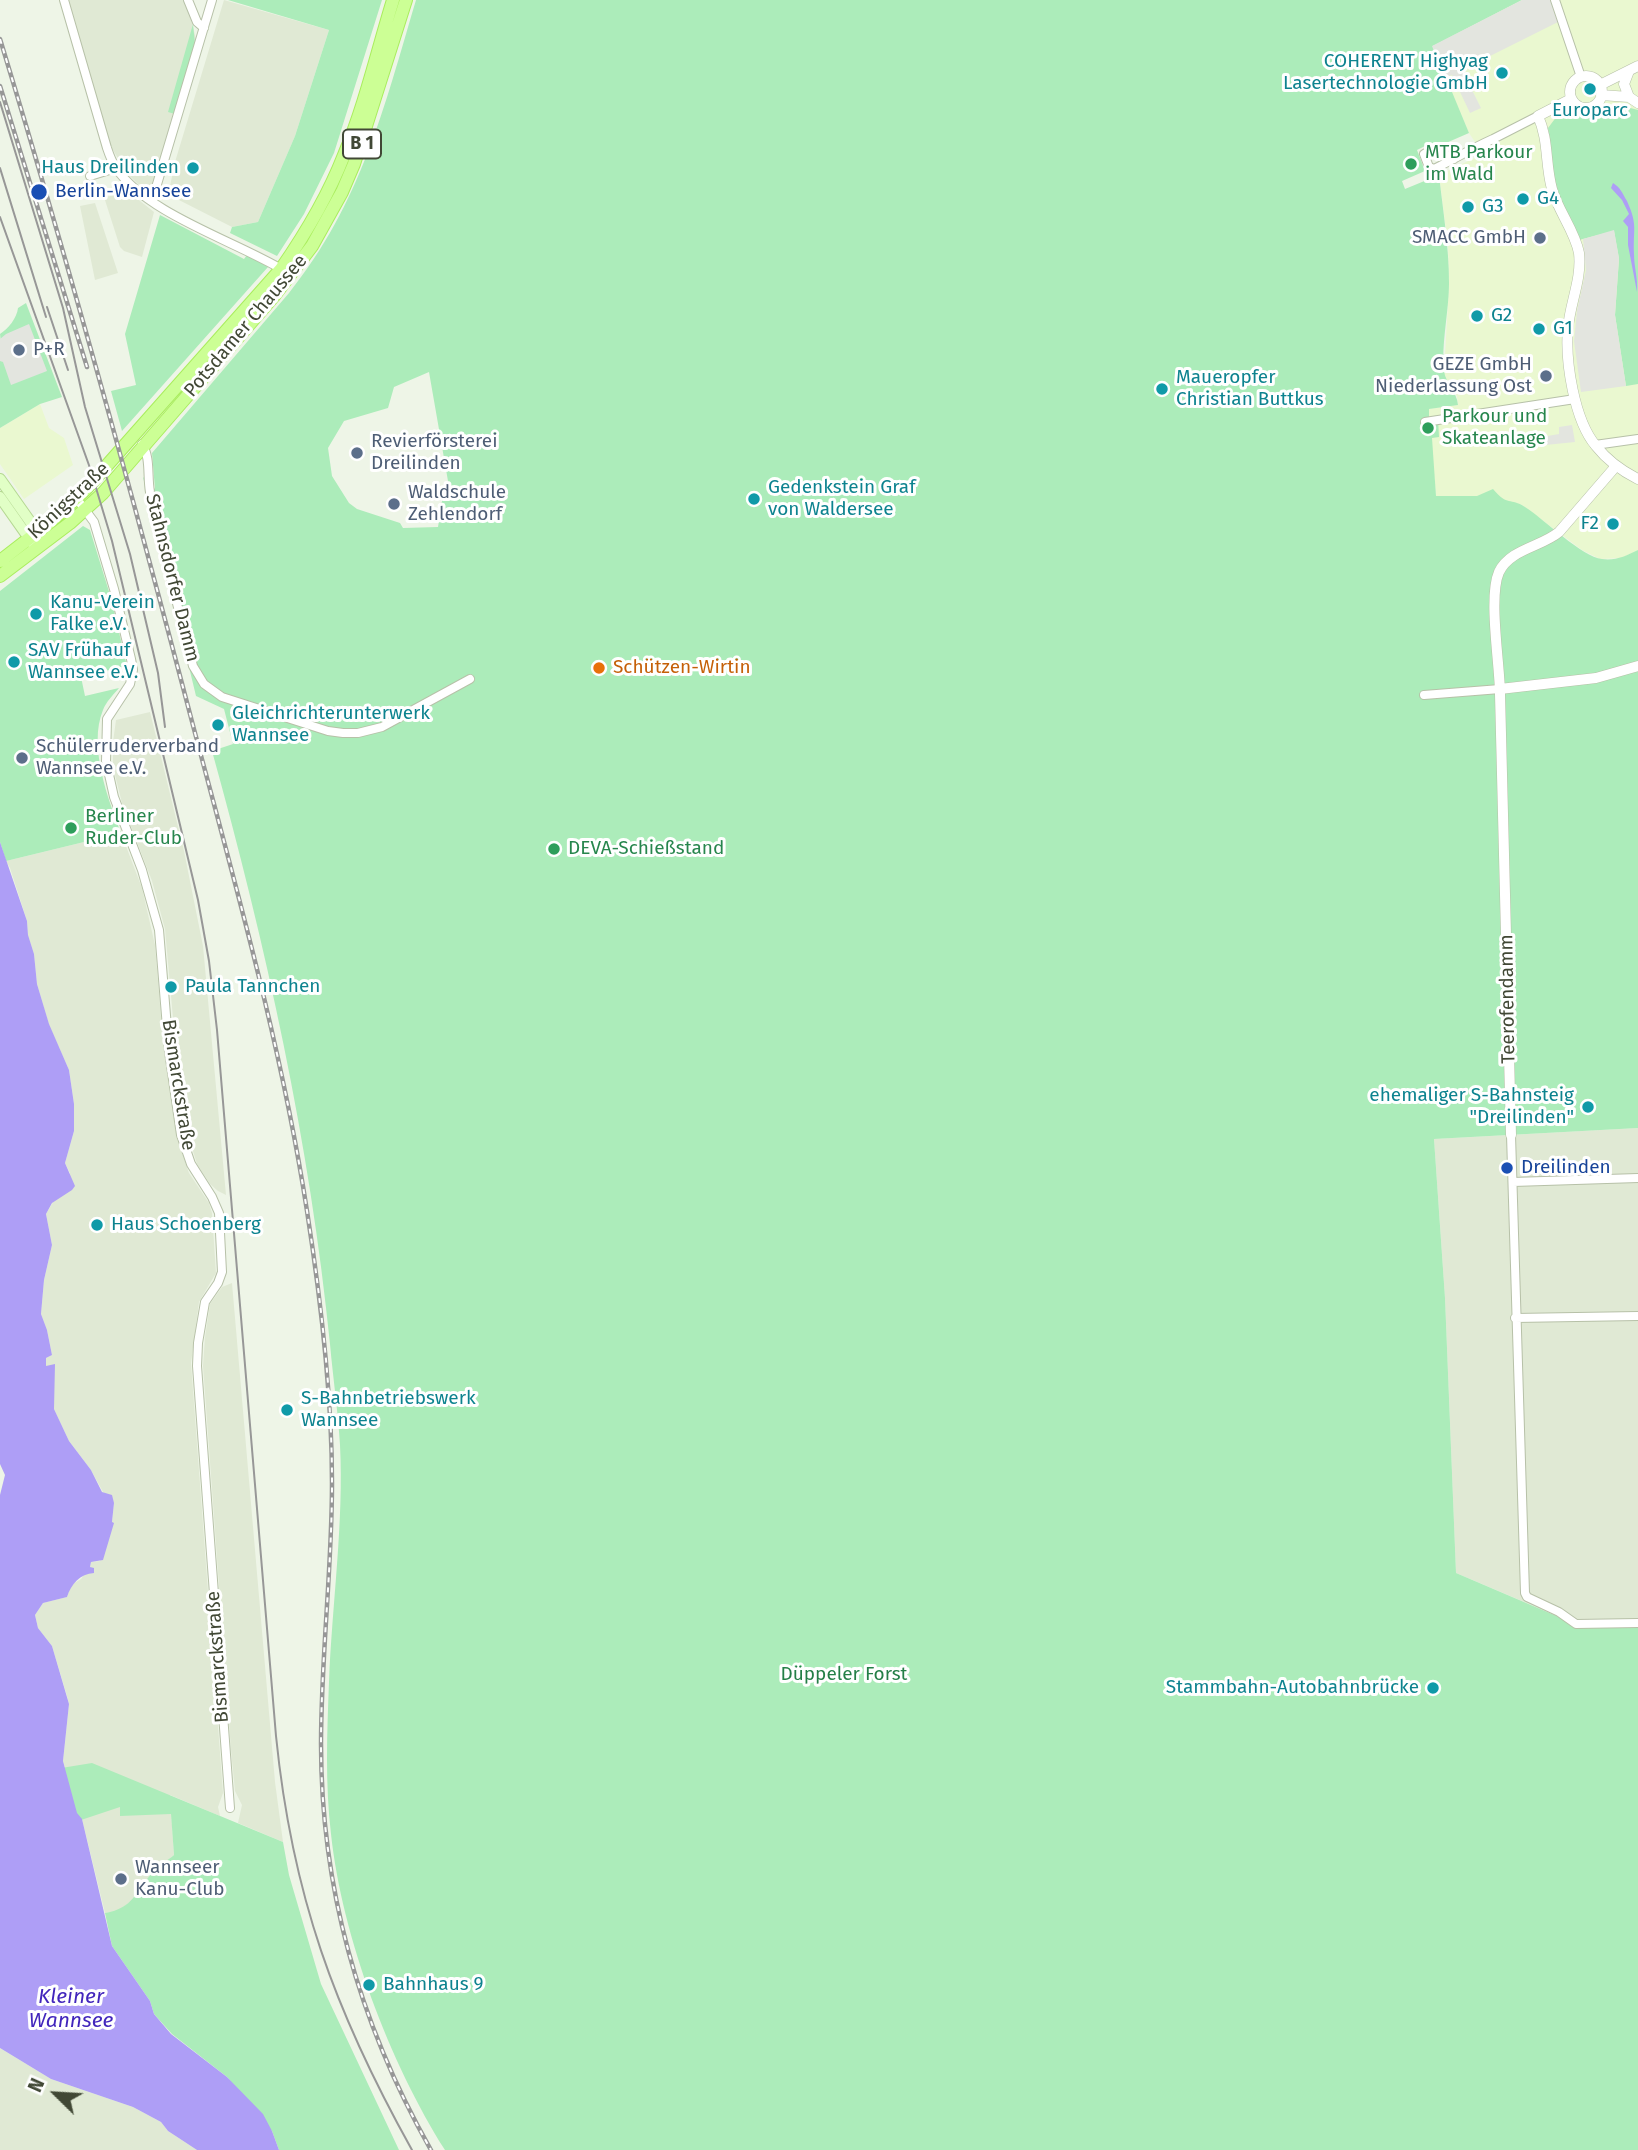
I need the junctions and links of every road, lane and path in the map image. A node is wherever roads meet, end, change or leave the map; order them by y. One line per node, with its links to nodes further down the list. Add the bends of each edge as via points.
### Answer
1 (64, 0): 15 (street)
2 (188, 0): 7 (street)
3 (212, 0): 7 (street)
4 (393, 0): 18 (main road, Potsdamer Chaussee / B 1, via 344,156)
5 (406, 0): 18 (main road, Potsdamer Chaussee / B 1, via 354,164 328,218)
6 (1555, 0): 9 (street)
7 (204, 28): 17 (street)
8 (1631, 72): 10 (street); 12 (street, via 1624,84)
9 (1581, 77): 10 (street, via 1592,78); 11 (street, via 1572,86)
10 (1600, 90): 11 (street, via 1597,104 1588,108); 12 (street)
11 (1572, 99): 13 (street)
12 (1633, 100)
13 (1538, 116): 14 (street); 19 (street, via 1547,141 1552,188 1578,253 1567,328)
14 (1454, 159)
15 (116, 168): 16 (street); 17 (street)
16 (90, 176)
17 (152, 201): 18 (street)
18 (286, 272): 21 (main road, Potsdamer Chaussee / B 1); 24 (main road, Potsdamer Chaussee / B 1)
19 (1575, 399): 20 (street); 23 (street)
20 (1425, 422)
21 (133, 437): 24 (street); 29 (main road, Königstraße / B 1)
22 (1638, 439): 23 (street)
23 (1595, 445): 25 (street)
24 (144, 446): 30 (main road, Königstraße / B 1); 36 (street, Stahnsdorfer Damm, via 149,486 195,674 213,692 328,731 358,733 382,727)
25 (1616, 466): 27 (street); 37 (street, Teerofendamm, via 1559,532 1512,556 1499,572 1495,596)
26 (0, 479): 31 (main road)
27 (1638, 479)
28 (0, 498): 31 (main road)
29 (76, 499): 30 (street, Bismarckstraße); 32 (main road, Königstraße / B 1)
30 (86, 510): 32 (main road, Königstraße / B 1); 45 (street, Bismarckstraße, via 94,522 114,589 133,670 130,684 107,719 108,772 159,930 181,1135 191,1164 219,1213 223,1268 205,1302 197,1366)
31 (18, 513): 32 (main road)
32 (37, 541): 33 (main road, Königstraße / B 1); 34 (main road, Königstraße / B 1)
33 (0, 561)
34 (0, 576)
35 (1638, 666): 37 (street, via 1595,678)
36 (470, 679)
37 (1500, 689): 38 (street); 39 (street, Teerofendamm)
38 (1424, 695)
39 (1511, 1135): 41 (street, Teerofendamm)
40 (1638, 1178): 41 (street)
41 (1513, 1182): 43 (street, Teerofendamm)
42 (1638, 1316): 43 (street)
43 (1515, 1318): 44 (street, Teerofendamm, via 1527,1597 1576,1625)
44 (1638, 1623)
45 (229, 1808)

